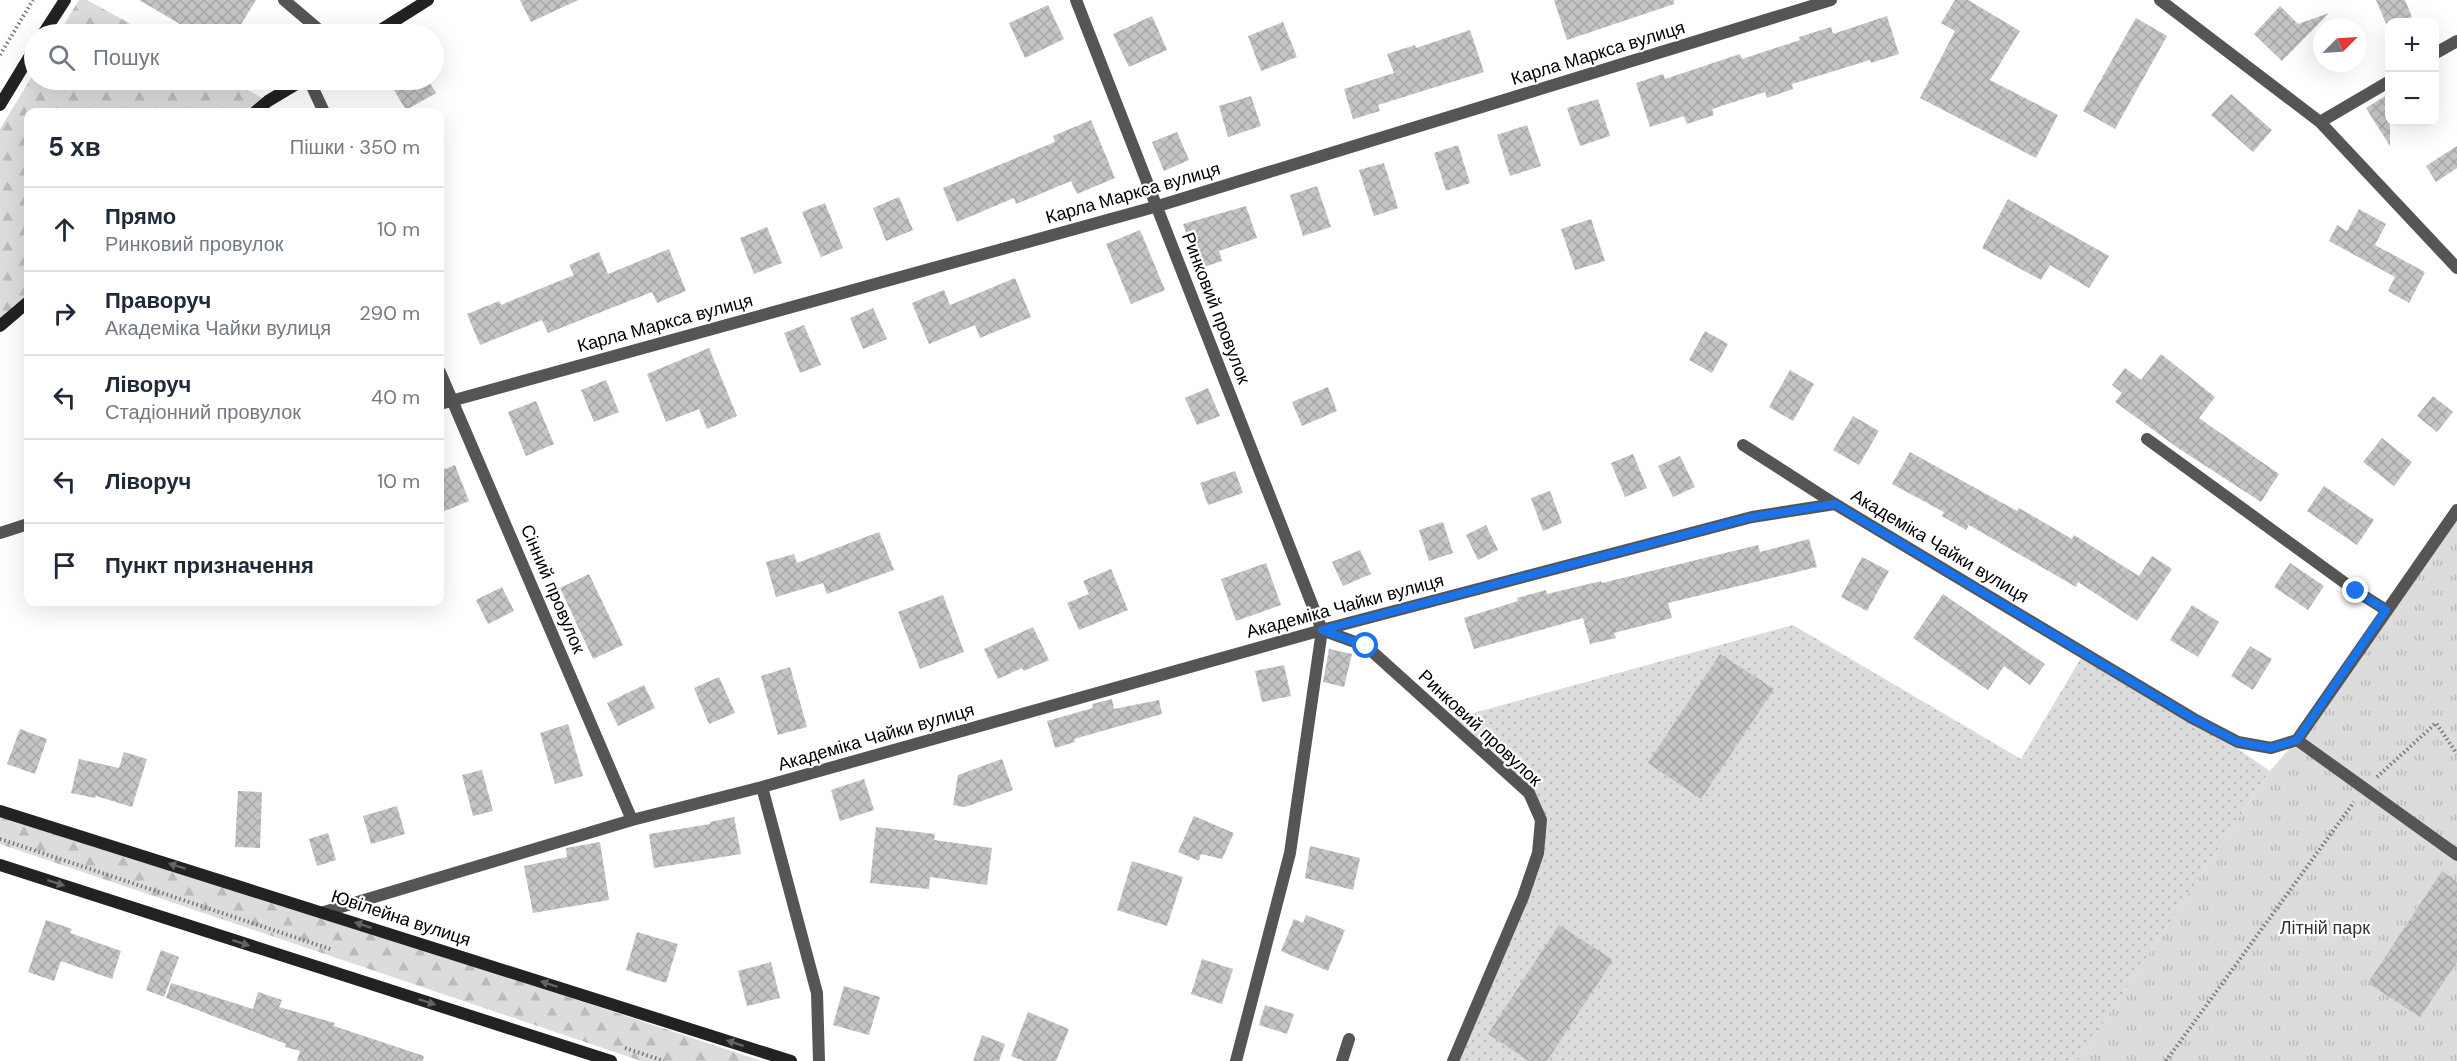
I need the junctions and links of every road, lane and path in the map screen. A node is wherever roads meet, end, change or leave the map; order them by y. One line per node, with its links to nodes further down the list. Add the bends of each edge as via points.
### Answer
1 (33, 0): 13 (path)
2 (64, 0): 8 (street)
3 (284, 0): 9 (street)
4 (428, 0): 10 (street)
5 (1076, 0): 22 (street, Ринковий провулок)
6 (1831, 0): 22 (street, Карла Маркса вулиця)
7 (2160, 0): 21 (street)
8 (49, 24)
9 (312, 24)
10 (390, 24)
11 (2457, 40): 12 (street)
12 (2439, 51)
13 (0, 56)
14 (24, 65): 18 (street)
15 (2385, 84): 21 (street)
16 (286, 90): 19 (street)
17 (314, 90): 20 (street)
18 (0, 105)
19 (260, 108)
20 (322, 108)
21 (2320, 122): 23 (street)
22 (1158, 206): 27 (street, Карла Маркса вулиця); 36 (street, Ринковий провулок)
23 (2457, 268)
24 (24, 305): 25 (street)
25 (0, 326)
26 (444, 382): 27 (street, Сінний провулок)
27 (452, 401): 28 (street, Карла Маркса вулиця); 42 (street, Сінний провулок)
28 (444, 403)
29 (2147, 439): 35 (street)
30 (1743, 445): 31 (street)
31 (1835, 504): 36 (street, Академіка Чайки вулиця, via 1752,517); 37 (street, Академіка Чайки вулиця, via 2238,742 2271,748)
32 (2457, 510): 35 (street)
33 (24, 525): 34 (street)
34 (0, 533)
35 (2386, 610): 37 (street)
36 (1322, 630): 39 (street, Академіка Чайки вулиця); 50 (street, Ринковий провулок, via 1290,853); 52 (street, Ринковий провулок, via 1366,646 1529,793 1541,820 1538,853 1523,897)
37 (2297, 740): 40 (street)
38 (2457, 754): 40 (path, via 2436,723)
39 (762, 787): 42 (street, Академіка Чайки вулиця); 49 (street, via 817,993)
40 (2363, 790): 43 (street); 53 (path)
41 (0, 811): 45 (street, Ювілейна вулиця, one-way to 41)
42 (632, 820): 45 (street, Академіка Чайки вулиця)
43 (2457, 855)
44 (0, 865): 47 (street, one-way to 47)
45 (324, 912): 48 (street, Ювілейна вулиця, one-way to 45)
46 (1349, 1038): 51 (street)
47 (611, 1061)
48 (790, 1061)
49 (819, 1061)
50 (1236, 1061)
51 (1342, 1061)
52 (1454, 1061)
53 (2166, 1061)

